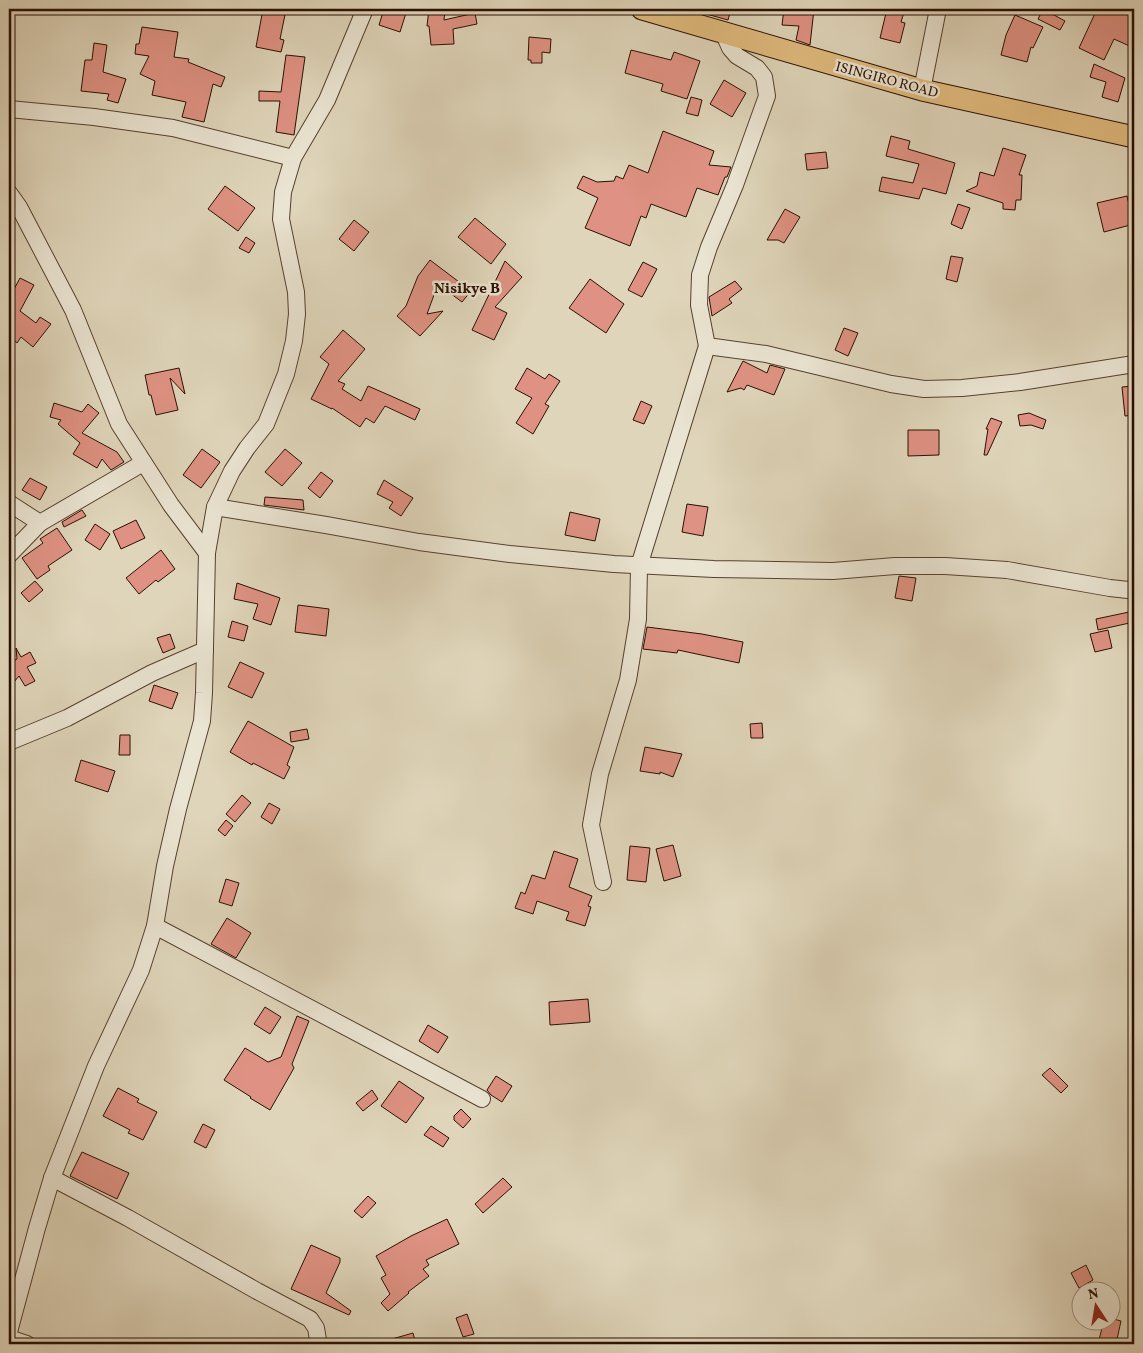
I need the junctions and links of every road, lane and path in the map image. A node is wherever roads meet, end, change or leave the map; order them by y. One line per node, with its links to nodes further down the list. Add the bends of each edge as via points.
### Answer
1 (365, 9): 8 (street, via 327,100)
2 (642, 9): 4 (main road, ISINGIRO ROAD)
3 (938, 9): 5 (street)
4 (723, 32): 5 (main road, ISINGIRO ROAD); 10 (street, via 737,56 757,68 764,77 766,96 700,275 699,305)
5 (922, 90): 7 (main road, ISINGIRO ROAD)
6 (9, 109): 8 (street, via 94,116 172,128)
7 (1134, 137)
8 (293, 158): 14 (street, via 283,192 281,219 296,292 294,341 286,374 266,424 232,471)
9 (9, 193): 12 (street, via 72,310 119,424)
10 (706, 346): 11 (street, via 766,354 924,389 1020,382); 18 (street)
11 (1134, 364)
12 (143, 463): 15 (street); 16 (street)
13 (9, 503): 15 (street)
14 (215, 506): 16 (street); 18 (street, via 419,542)
15 (40, 523): 17 (street)
16 (207, 553): 20 (street)
17 (9, 555)
18 (639, 566): 19 (street, via 833,571 945,566 1007,570 1110,588); 22 (street, via 638,619 628,680 600,774 591,825)
19 (1134, 589)
20 (205, 650): 21 (street, via 152,673 67,718); 23 (street, via 202,721 178,809)
21 (9, 742)
22 (603, 882)
23 (155, 926): 24 (street); 25 (street, via 141,970 96,1066)
24 (482, 1099)
25 (52, 1178): 26 (street); 29 (street, via 310,1319 316,1328 318,1340)
26 (9, 1332)
27 (9, 1338): 28 (street)
28 (27, 1344)
29 (315, 1344)

